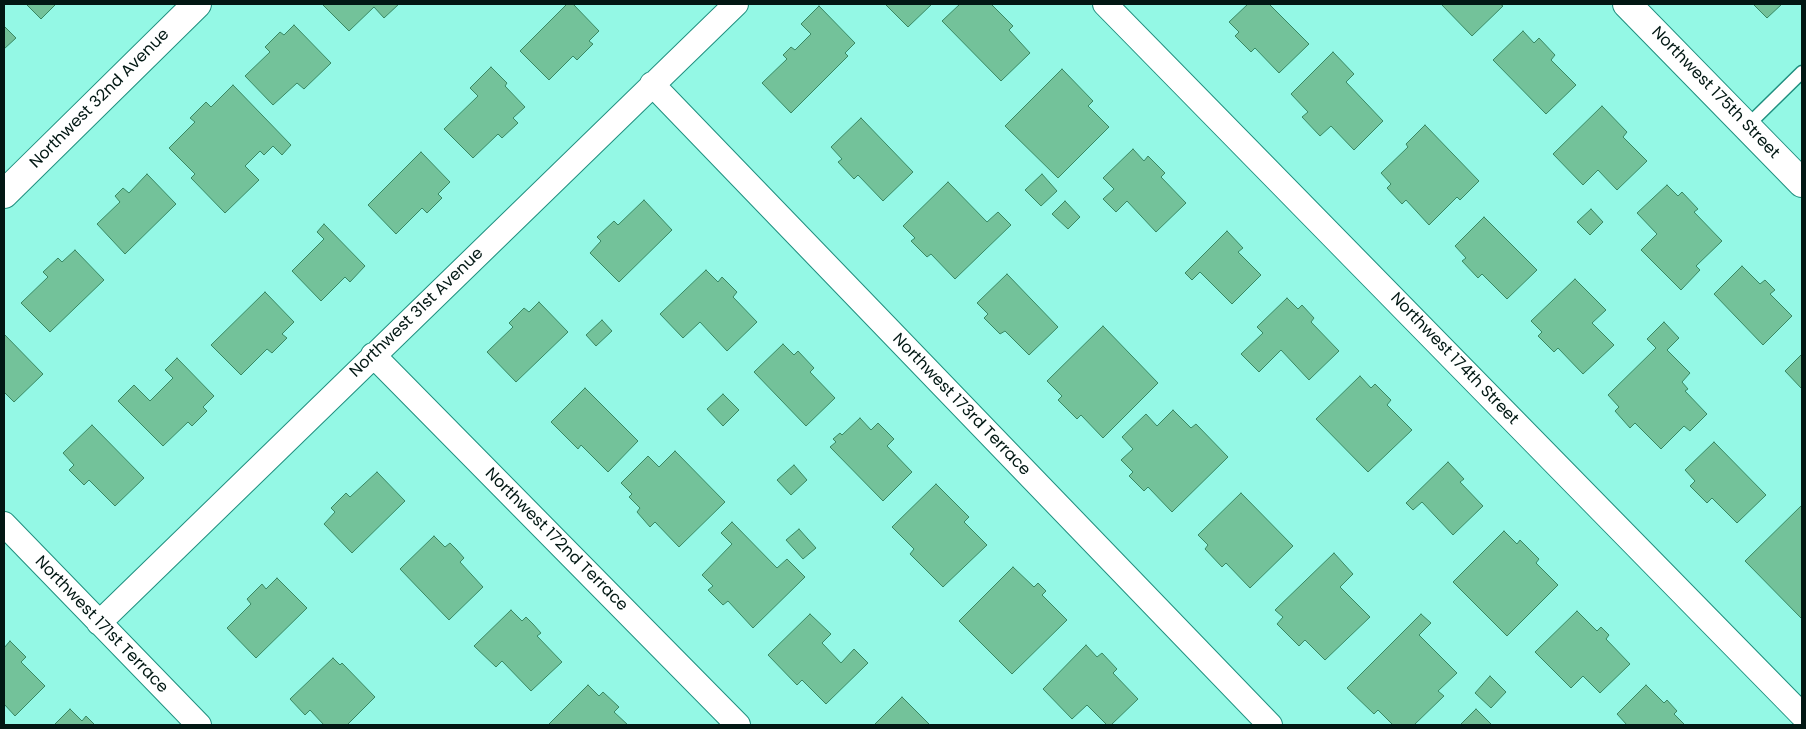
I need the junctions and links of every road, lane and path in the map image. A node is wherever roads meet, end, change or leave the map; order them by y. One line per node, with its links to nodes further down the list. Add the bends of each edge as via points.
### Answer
1 (197, 4): 9 (street, Northwest 32nd Avenue)
2 (736, 4): 6 (street, Northwest 31st Avenue)
3 (1105, 4): 13 (street, Northwest 174th Street)
4 (1627, 4): 7 (street, Northwest 175th Street)
5 (1802, 72): 7 (lane)
6 (652, 84): 10 (street, Northwest 31st Avenue); 16 (street, Northwest 173rd Terrace)
7 (1746, 126): 8 (street, Northwest 175th Street)
8 (1802, 183)
9 (4, 194)
10 (374, 355): 12 (street, Northwest 31st Avenue); 15 (street, Northwest 172nd Terrace)
11 (4, 524): 12 (street, Northwest 171st Terrace)
12 (99, 623): 14 (street, Northwest 171st Terrace)
13 (1802, 715)
14 (199, 725)
15 (738, 725)
16 (1270, 725)

